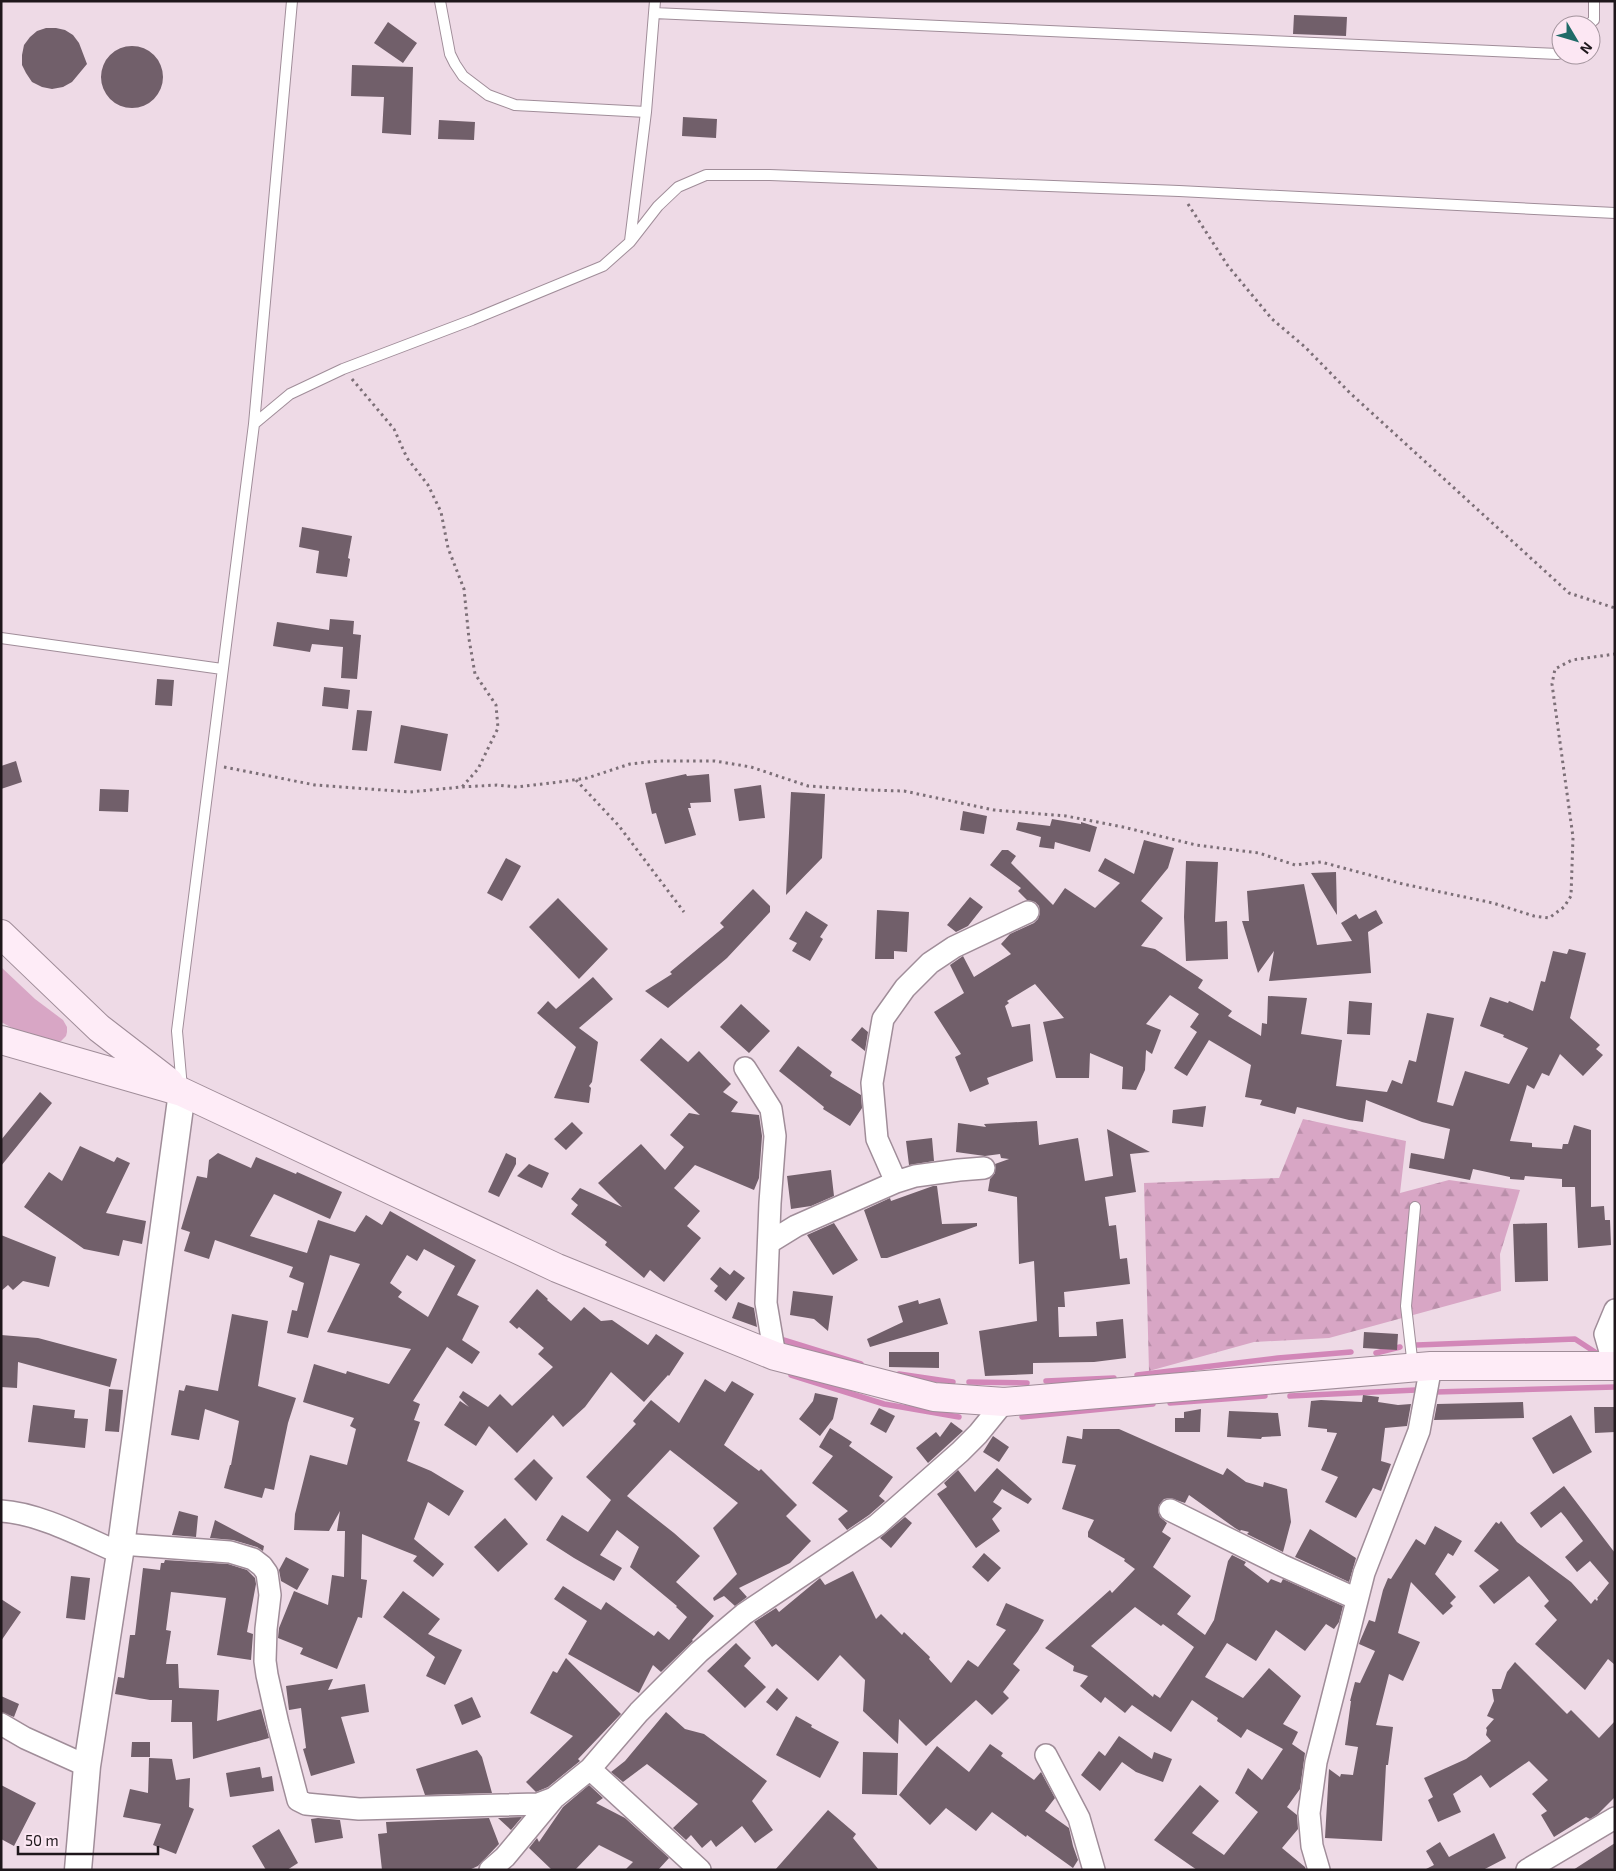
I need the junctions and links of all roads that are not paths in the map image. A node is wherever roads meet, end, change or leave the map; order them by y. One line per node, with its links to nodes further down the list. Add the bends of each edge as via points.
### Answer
1 (292, 1): 11 (lane)
2 (440, 1): 8 (lane, via 450,54 455,64 463,76 488,95 515,105)
3 (655, 1): 5 (lane)
4 (1594, 1): 6 (lane)
5 (654, 13): 7 (lane); 8 (lane)
6 (1594, 15)
7 (1551, 54)
8 (646, 112): 10 (lane)
9 (1615, 213): 10 (lane, via 1179,191 706,175 678,187 658,206)
10 (630, 242): 11 (lane, via 603,266 290,394)
11 (254, 424): 13 (lane)
12 (1, 638): 13 (lane)
13 (222, 669): 18 (lane, via 177,1031)
14 (1028, 912): 20 (street, via 954,947 930,964 905,988 884,1019 872,1083 877,1139)
15 (1, 934): 18 (main road, via 99,1028)
16 (2, 1042): 18 (main road)
17 (745, 1068): 22 (street, via 771,1109 775,1136)
18 (182, 1092): 24 (main road, via 558,1268); 30 (street)
19 (984, 1168): 20 (street, via 915,1176)
20 (896, 1182): 22 (street, via 796,1226)
21 (1415, 1207): 26 (lane, via 1406,1306)
22 (770, 1242): 24 (street, via 766,1304)
23 (1615, 1310): 25 (street, via 1606,1334)
24 (775, 1356): 27 (main road, via 934,1397)
25 (1614, 1366): 26 (main road)
26 (1422, 1367): 27 (main road); 31 (street, via 1419,1431)
27 (1004, 1402): 35 (street, via 960,1452 877,1525 744,1614 699,1652 639,1712)
28 (1170, 1510): 31 (street)
29 (1, 1511): 30 (street, via 17,1512)
30 (121, 1549): 34 (street); 36 (street, via 230,1552 253,1559 267,1573 270,1595 265,1661 298,1800 306,1804 359,1809 538,1804)
31 (1357, 1599): 42 (street, via 1316,1762 1309,1813)
32 (1, 1724): 34 (street)
33 (1046, 1755): 41 (street, via 1079,1818)
34 (87, 1766): 38 (street)
35 (590, 1769): 36 (street); 40 (street)
36 (554, 1798): 39 (street)
37 (1615, 1818): 43 (street)
38 (78, 1870)
39 (490, 1870)
40 (700, 1870)
41 (1094, 1870)
42 (1318, 1870)
43 (1527, 1870)

